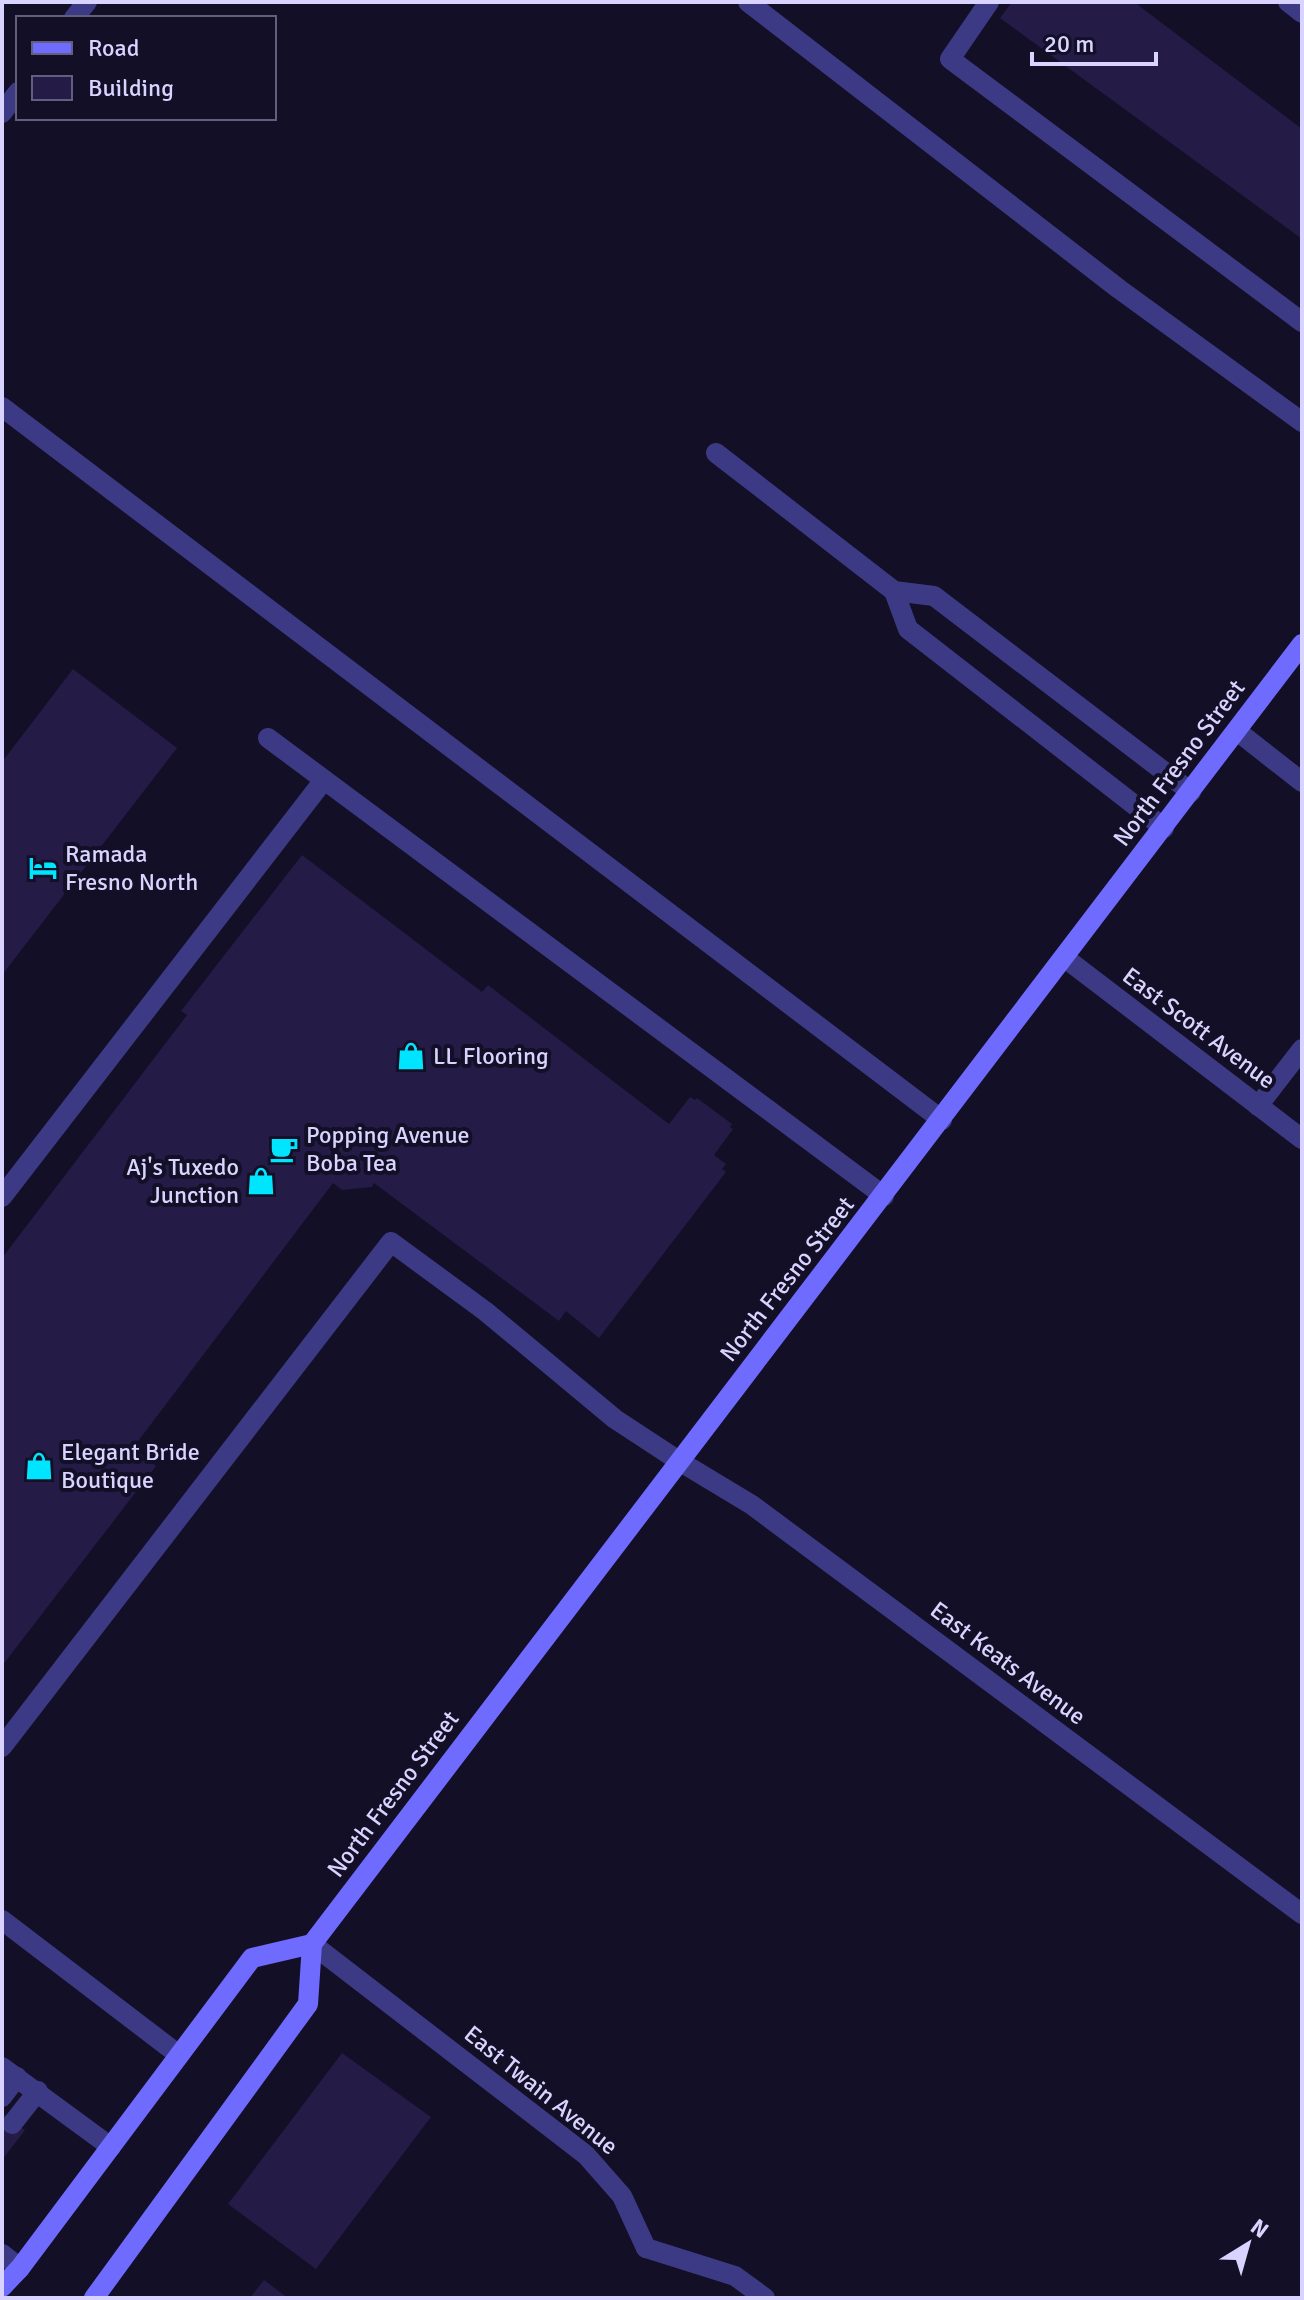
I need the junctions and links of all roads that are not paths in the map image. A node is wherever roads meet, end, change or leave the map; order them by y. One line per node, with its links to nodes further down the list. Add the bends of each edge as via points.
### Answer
1 (748, 2): 9 (street, via 1119,289)
2 (989, 2): 7 (street, via 950,59)
3 (1288, 2): 4 (street)
4 (1302, 13)
5 (16, 95): 6 (street)
6 (2, 113)
7 (1302, 322)
8 (2, 407): 22 (street)
9 (1302, 422)
10 (716, 453): 11 (street)
11 (894, 591): 17 (street, via 934,596); 18 (street, via 908,629)
12 (1302, 644): 13 (main road, North Fresno Street)
13 (1237, 731): 16 (street); 17 (main road, North Fresno Street)
14 (268, 738): 15 (street)
15 (324, 780): 24 (street); 25 (street)
16 (1302, 782)
17 (1191, 792): 18 (main road, North Fresno Street)
18 (1164, 828): 19 (main road, North Fresno Street)
19 (1065, 958): 21 (street, East Scott Avenue); 22 (main road, North Fresno Street)
20 (1302, 1049): 21 (street)
21 (1258, 1106): 23 (street, East Scott Avenue)
22 (942, 1120): 24 (main road, North Fresno Street)
23 (1302, 1139)
24 (884, 1196): 26 (main road, North Fresno Street)
25 (2, 1197)
26 (679, 1461): 27 (street, East Keats Avenue, via 615,1419 485,1311 391,1242); 28 (street, East Keats Avenue, via 752,1505); 30 (main road, North Fresno Street)
27 (2, 1747)
28 (1302, 1914)
29 (2, 1920): 31 (street)
30 (312, 1944): 31 (main road, via 252,1958); 40 (main road, via 308,2004); 41 (street, East Twain Avenue, via 586,2155 622,2196 646,2248 735,2276)
31 (179, 2055): 36 (main road)
32 (9, 2072): 33 (street); 34 (street)
33 (38, 2091): 35 (street); 36 (street)
34 (2, 2097)
35 (12, 2124)
36 (111, 2147): 38 (main road)
37 (2, 2254): 38 (street)
38 (20, 2268): 39 (main road)
39 (2, 2287)
40 (94, 2298)
41 (765, 2298)

